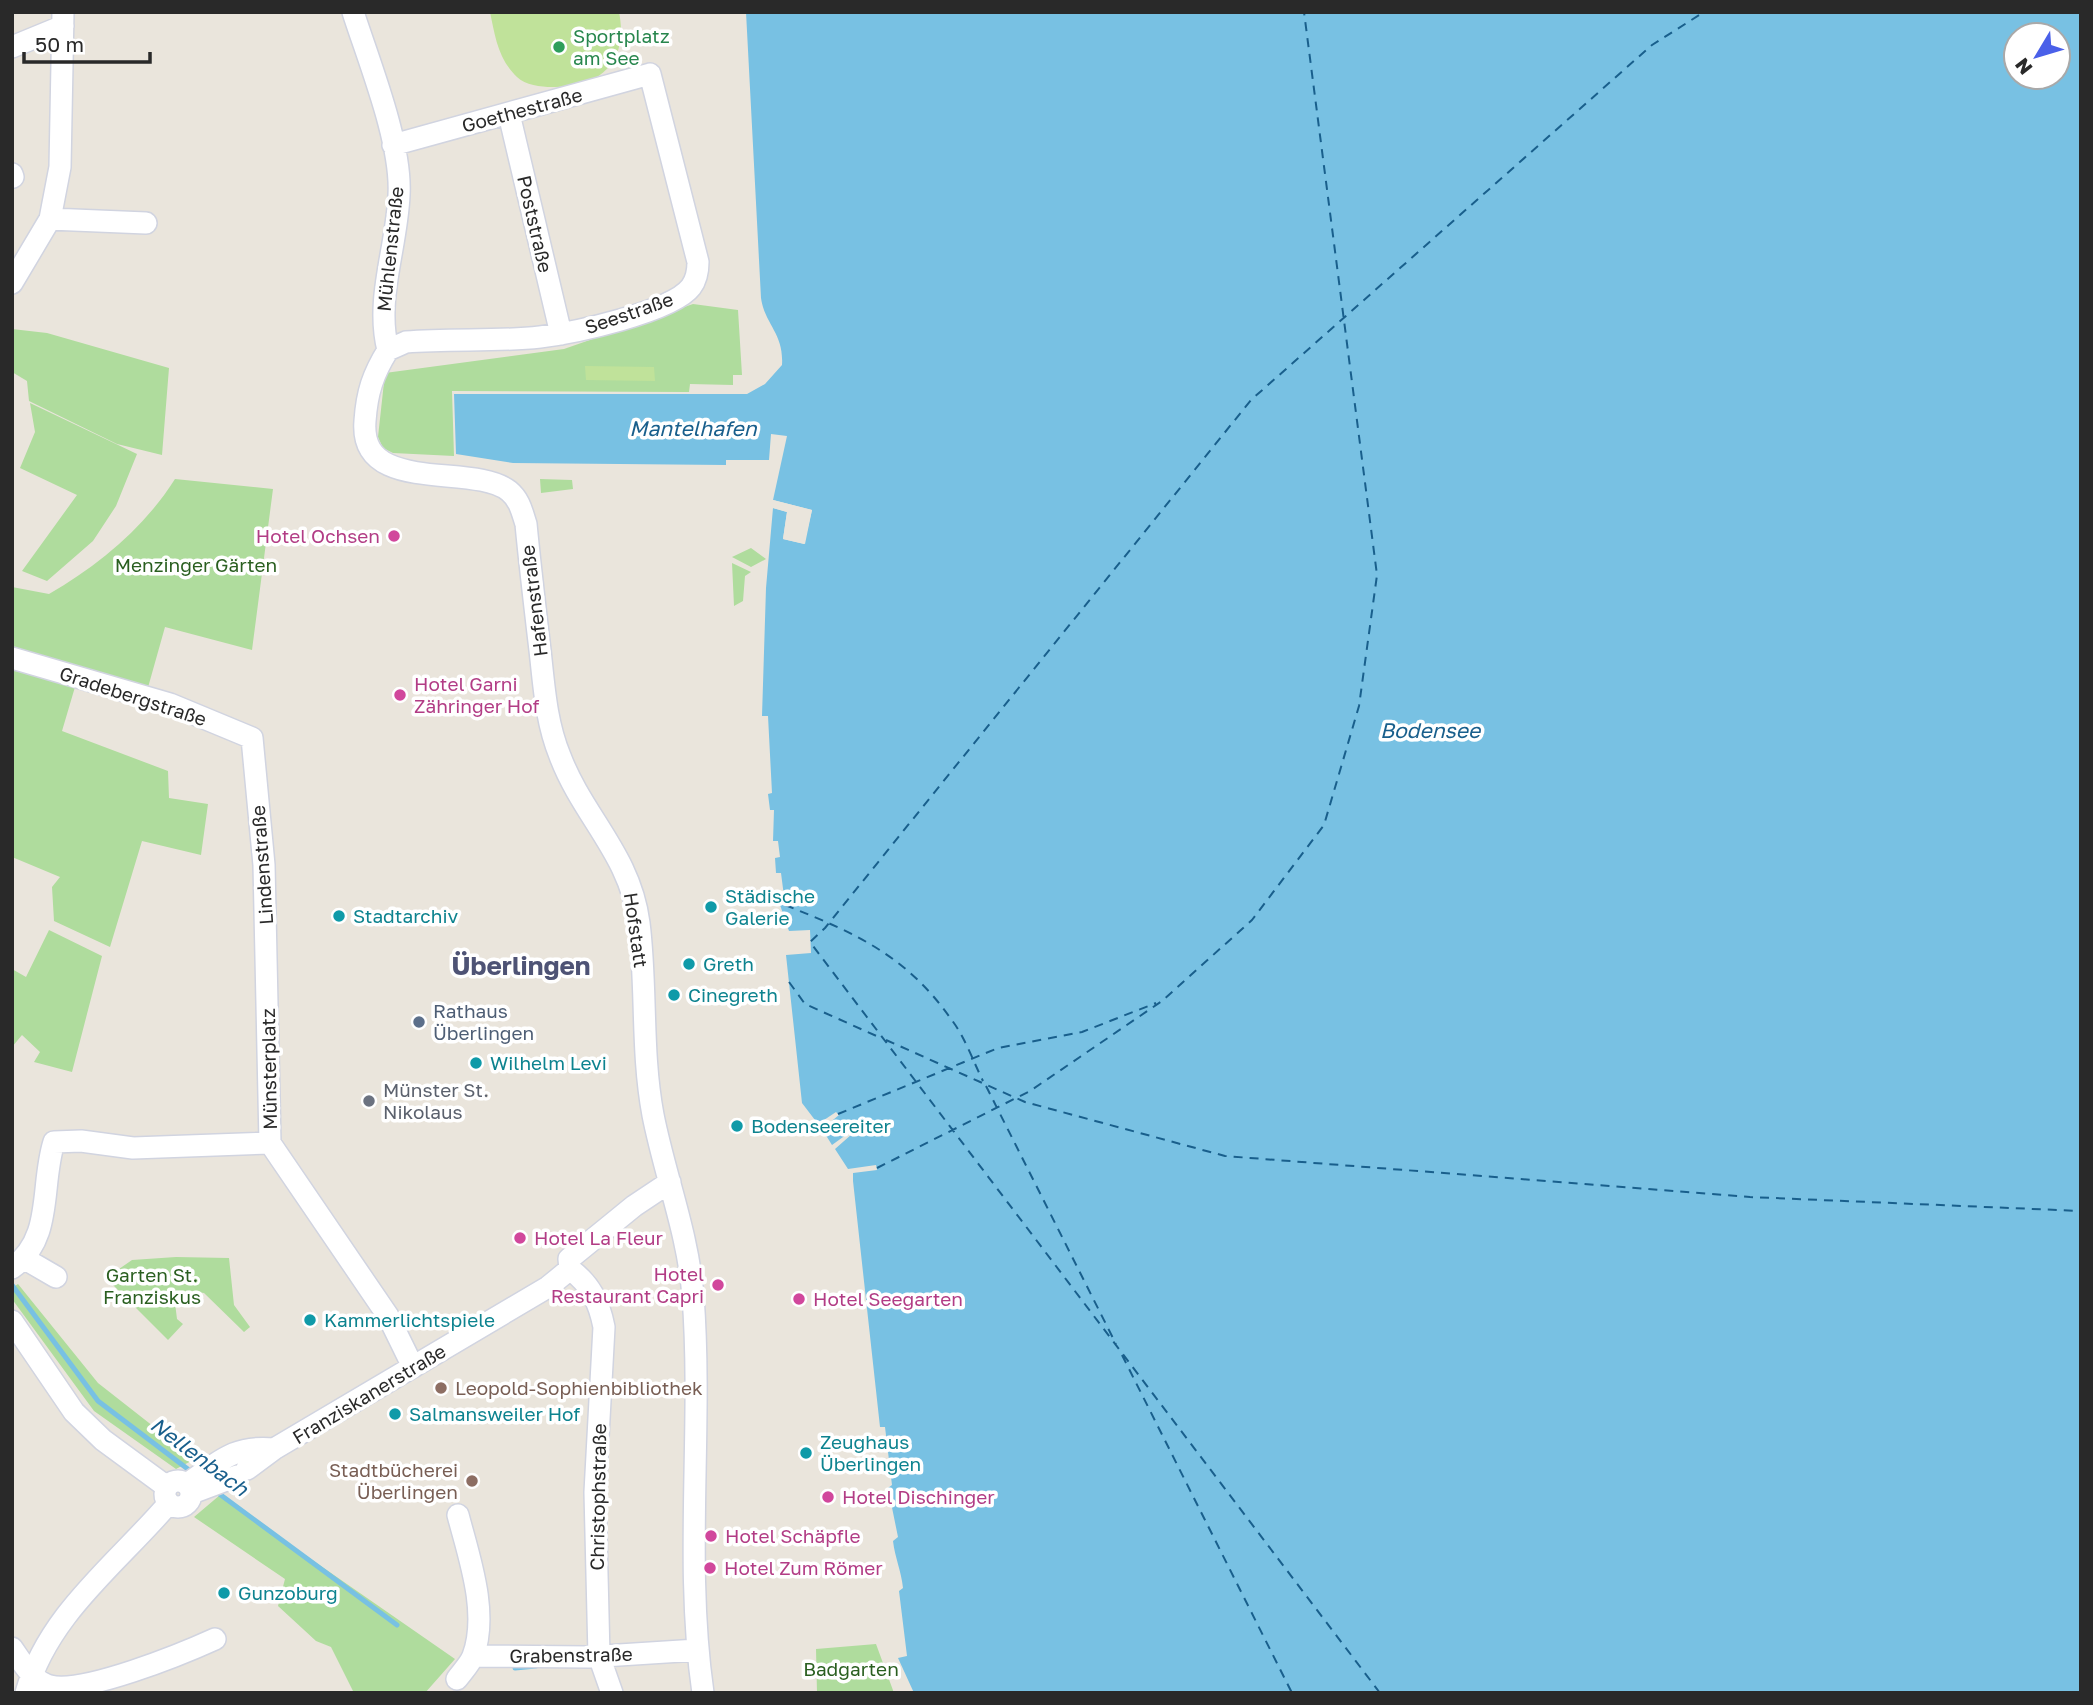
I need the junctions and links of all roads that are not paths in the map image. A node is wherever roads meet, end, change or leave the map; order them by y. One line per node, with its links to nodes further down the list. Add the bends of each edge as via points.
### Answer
1 (353, 12): 6 (street, Mühlenstraße)
2 (63, 19): 3 (street); 7 (street, via 60,167)
3 (12, 47)
4 (650, 74): 5 (street, Goethestraße); 10 (street, Seestraße, via 689,221 698,275 691,288 677,298 597,327)
5 (509, 114): 6 (street, Goethestraße); 10 (street, Poststraße)
6 (393, 145): 11 (street, Mühlenstraße, via 400,192 383,304)
7 (50, 219): 8 (street); 9 (street)
8 (146, 223)
9 (12, 283)
10 (561, 334): 11 (street, Seestraße, via 419,340)
11 (388, 350): 14 (street, Hafenstraße, via 370,383 366,444 384,462 432,475 495,483 520,503 548,715 560,756 580,798)
12 (12, 658): 13 (street, Gradebergstraße, via 170,704)
13 (252, 738): 15 (street, Lindenstraße, via 264,865)
14 (617, 853): 17 (street, Hofstatt, via 638,920 653,1115)
15 (268, 992): 16 (street, Münsterplatz)
16 (270, 1143): 18 (street, via 133,1148 54,1142 48,1160 45,1216); 22 (street, Münsterplatz, via 388,1316)
17 (673, 1190): 19 (street, Franziskanerstraße, via 634,1206 569,1259); 29 (street, Hofstatt, via 689,1261 696,1358 693,1586)
18 (17, 1265): 20 (street)
19 (570, 1269): 22 (street, Franziskanerstraße, via 548,1287); 31 (street, Christophstraße, via 592,1291 604,1327 595,1492)
20 (56, 1277)
21 (12, 1321): 25 (street, via 82,1419 103,1440)
22 (413, 1367): 23 (street, Franziskanerstraße)
23 (274, 1449): 24 (street, Franziskanerstraße); 24 (street, Franziskanerstraße, via 250,1446)
24 (229, 1473): 25 (street, Franziskanerstraße)
25 (179, 1492): 33 (street, Franziskanerstraße, via 71,1606)
26 (458, 1515): 30 (street, via 477,1589)
27 (215, 1639): 33 (street, via 166,1661 90,1682)
28 (12, 1648): 33 (street)
29 (697, 1650): 31 (street, Grabenstraße); 35 (street, Hofstatt)
30 (473, 1656): 31 (street, Grabenstraße); 32 (street)
31 (599, 1657): 34 (street, Christophstraße)
32 (457, 1679)
33 (29, 1684)
34 (612, 1693)
35 (703, 1693)

